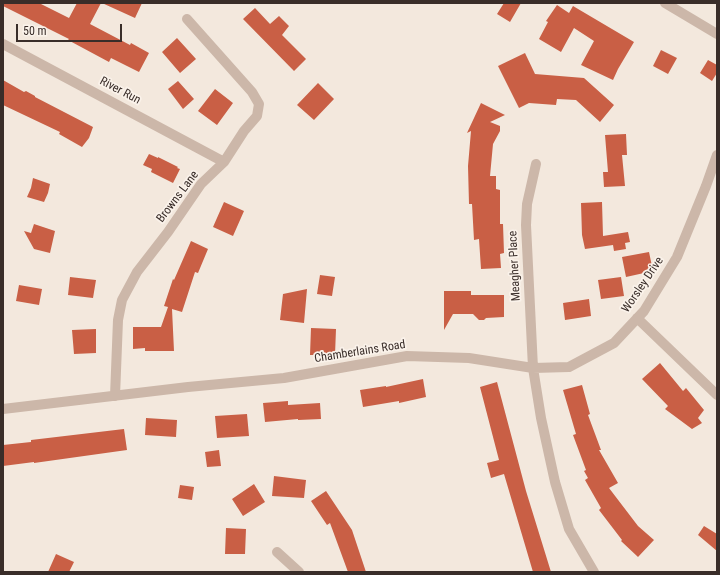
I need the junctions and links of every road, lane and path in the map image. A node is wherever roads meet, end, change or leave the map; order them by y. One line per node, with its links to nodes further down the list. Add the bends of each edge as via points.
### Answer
1 (665, 3): 3 (street)
2 (187, 19): 6 (street, Browns Lane, via 252,92 259,104 257,116)
3 (717, 34)
4 (3, 44): 6 (street, River Run)
5 (717, 155): 8 (street, Worsley Drive, via 677,257 644,311)
6 (224, 162): 11 (street, Browns Lane, via 201,184 137,272 122,300 118,320)
7 (536, 164): 9 (street, Meagher Place, via 526,218)
8 (637, 318): 9 (street, Worsley Drive, via 614,343 570,367); 10 (street)
9 (533, 368): 11 (street, Chamberlains Road, via 469,358 407,356 284,378); 15 (street, via 555,482 569,529)
10 (717, 395)
11 (115, 396): 12 (street, Chamberlains Road)
12 (3, 408)
13 (277, 552): 14 (street)
14 (299, 572)
15 (594, 572)

